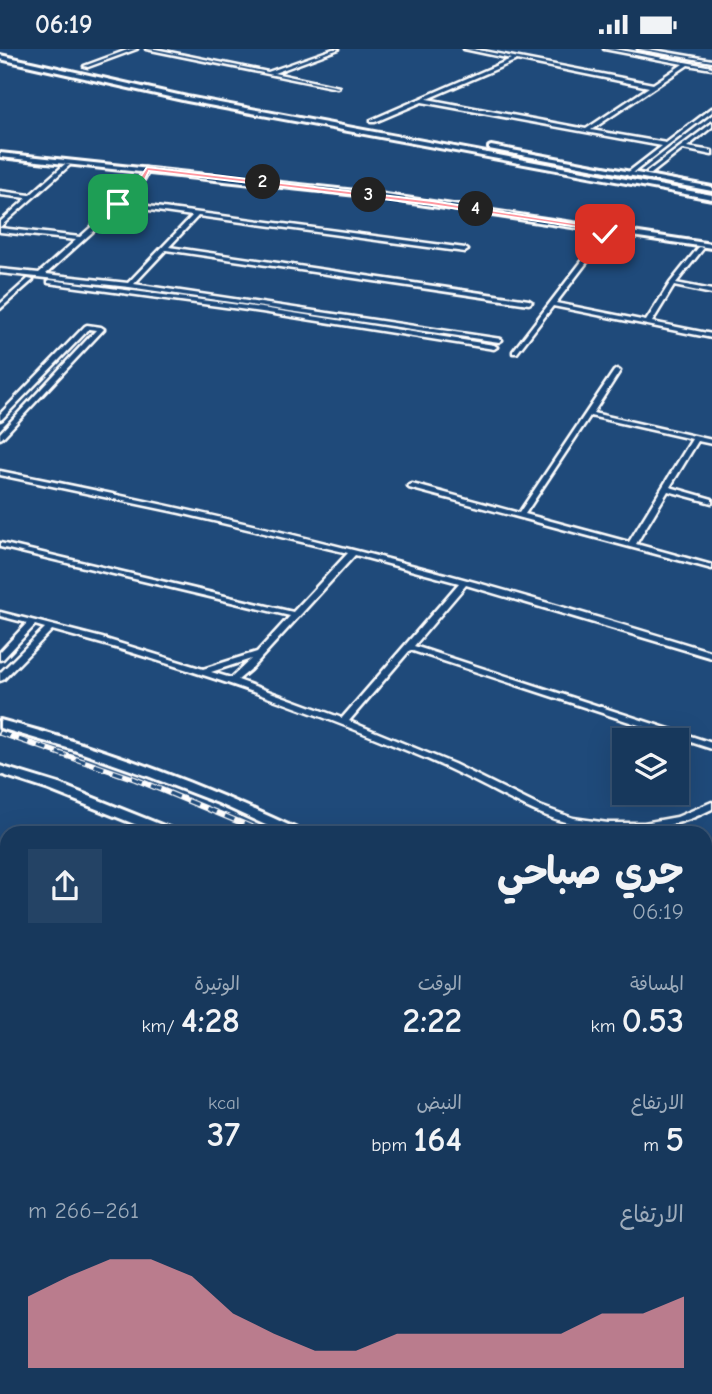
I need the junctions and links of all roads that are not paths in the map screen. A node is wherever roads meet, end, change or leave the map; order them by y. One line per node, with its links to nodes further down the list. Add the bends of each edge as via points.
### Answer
1 (135, 49): 12 (street)
2 (148, 49): 14 (street)
3 (337, 49): 14 (street)
4 (466, 49): 9 (street)
5 (606, 49): 11 (street)
6 (640, 49): 10 (street)
7 (0, 50): 16 (street)
8 (0, 57): 19 (street)
9 (517, 59): 15 (street); 21 (street)
10 (712, 61)
11 (687, 64): 13 (street); 15 (street)
12 (86, 66)
13 (712, 68)
14 (269, 73): 17 (street)
15 (653, 86): 25 (street)
16 (160, 87): 18 (street); 19 (street)
17 (337, 87)
18 (173, 89): 20 (street); 30 (street)
19 (148, 91): 20 (street)
20 (165, 94): 32 (street)
21 (422, 100): 23 (street); 25 (street)
22 (712, 110): 26 (street)
23 (373, 121)
24 (712, 125): 27 (street)
25 (587, 130): 26 (street)
26 (667, 145): 35 (street)
27 (684, 148): 28 (street); 34 (street)
28 (712, 153)
29 (0, 155): 33 (street)
30 (550, 159): 32 (street); 35 (street)
31 (67, 165): 38 (street)
32 (543, 165): 39 (street)
33 (147, 169): 40 (street, via 137,188); 42 (street)
34 (649, 173)
35 (629, 174): 36 (street)
36 (712, 189)
37 (0, 193): 38 (street)
38 (31, 197): 43 (street)
39 (712, 197)
40 (118, 204): 41 (street); 44 (street)
41 (197, 214): 46 (street); 48 (street)
42 (611, 226): 45 (street); 57 (street)
43 (0, 228): 44 (street)
44 (80, 239): 50 (street)
45 (712, 246)
46 (164, 248): 54 (street); 56 (street)
47 (700, 249): 53 (street)
48 (465, 250)
49 (0, 271): 50 (street)
50 (41, 275): 54 (street)
51 (0, 276): 52 (street)
52 (30, 279): 58 (street); 62 (street)
53 (672, 284): 55 (street); 59 (street)
54 (129, 285): 60 (street)
55 (712, 292)
56 (529, 302)
57 (551, 305): 59 (street); 65 (street)
58 (0, 307)
59 (648, 323): 61 (street)
60 (454, 333): 62 (street); 63 (street)
61 (712, 336)
62 (448, 339): 64 (street)
63 (499, 340)
64 (494, 347)
65 (515, 352)
66 (618, 371): 69 (street)
67 (0, 401): 68 (street)
68 (14, 403): 70 (street); 71 (street, via 87,327 101,328)
69 (589, 414): 72 (street); 78 (street)
70 (0, 418)
71 (2, 434)
72 (696, 438): 73 (street); 76 (street)
73 (712, 442)
74 (0, 473): 81 (street)
75 (412, 486): 78 (street)
76 (666, 488): 77 (street); 79 (street)
77 (712, 501)
78 (521, 515): 79 (street)
79 (632, 544): 82 (street)
80 (0, 545): 85 (street)
81 (353, 552): 83 (street); 85 (street)
82 (712, 566)
83 (464, 582): 88 (street); 90 (street)
84 (0, 614): 86 (street)
85 (294, 615): 89 (street)
86 (33, 622): 87 (street); 91 (street)
87 (50, 627): 92 (street); 93 (street)
88 (408, 647): 95 (street); 97 (street)
89 (258, 654): 92 (street); 94 (street)
90 (712, 655)
91 (0, 657)
92 (201, 672): 94 (street)
93 (0, 678)
94 (231, 682): 95 (street)
95 (344, 722): 102 (street, via 472,776 543,812)
96 (0, 724): 101 (main road, via 121,760)
97 (712, 746)
98 (0, 770): 100 (main road)
99 (712, 805): 103 (street, via 683,818)
100 (152, 826)
101 (279, 826)
102 (615, 826)
103 (638, 826)

